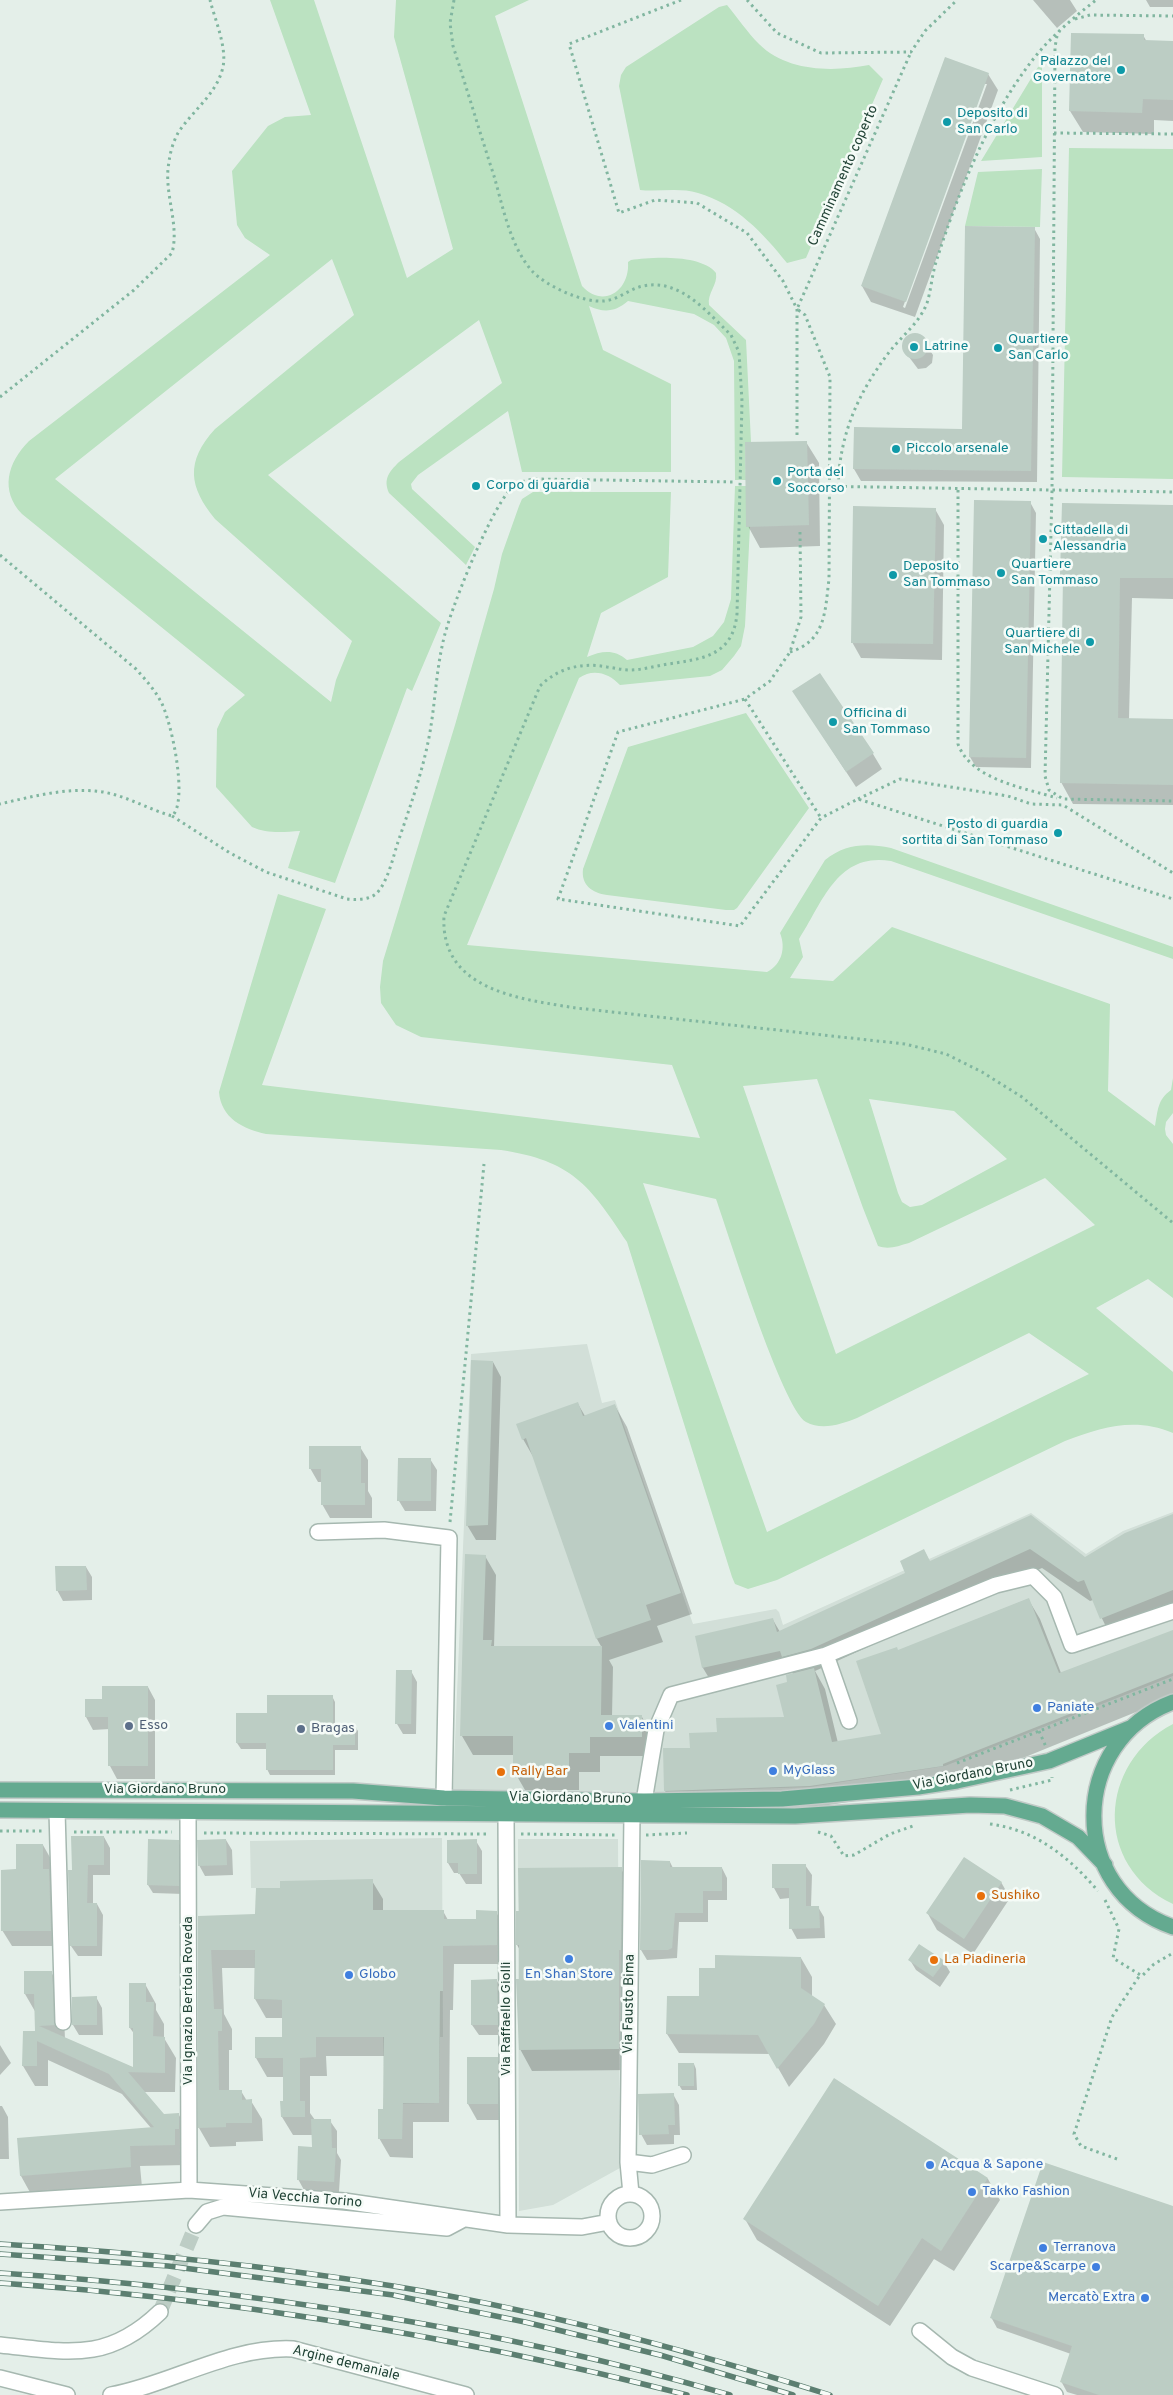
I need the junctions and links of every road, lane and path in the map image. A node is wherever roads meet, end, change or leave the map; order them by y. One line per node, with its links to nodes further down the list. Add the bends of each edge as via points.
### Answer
1 (210, 0): 14 (path, via 223,66 219,79 178,134 171,150 168,181 172,253 134,290)
2 (454, 0): 37 (path, via 450,23 453,46 512,236 532,270 543,281 565,292 597,301 657,285 669,286 686,295 736,342 740,352 742,401 734,633 722,648 704,657 631,670 594,665 570,667 552,675 540,686 444,916 446,944 453,956 461,968 484,986 526,1000 905,1044 946,1054 1022,1097)
3 (681, 0): 13 (path, via 569,44 619,213 655,200 697,203 747,233 782,281)
4 (747, 0): 10 (path, via 777,33 822,53)
5 (957, 0): 10 (path, Camminamento coperto, via 925,31)
6 (1096, 0): 8 (path)
7 (1173, 16): 8 (path, via 1090,14)
8 (1066, 25): 9 (path)
9 (1060, 30): 11 (path, via 1055,44); 19 (path, via 1030,63 995,120 963,187 937,260 927,302 874,374 854,409 843,438)
10 (911, 52): 13 (path, Camminamento coperto)
11 (1054, 133): 12 (path); 21 (path)
12 (1173, 134)
13 (797, 309): 15 (path); 18 (path, via 805,315 830,377)
14 (0, 398)
15 (797, 437)
16 (735, 482): 32 (path, via 533,479 510,490 470,569 446,628 422,768 397,846 380,889 372,896 355,900 284,879 230,853)
17 (812, 486): 18 (path)
18 (828, 486): 19 (path); 25 (path, via 829,579 826,609 814,640)
19 (838, 486): 20 (path)
20 (958, 490): 21 (path); 28 (path, via 958,744 967,761 982,772)
21 (1052, 491): 22 (path); 28 (path, via 1044,769 1050,790)
22 (1173, 492)
23 (800, 532): 25 (path, via 801,617)
24 (0, 555): 32 (path, via 136,669 158,695 168,718 176,757 179,798 176,813)
25 (790, 652): 26 (path, via 770,681)
26 (745, 699): 33 (path); 33 (path, via 618,732 558,899 740,926)
27 (858, 799): 31 (path, via 900,779 1008,796 1031,804); 33 (path); 35 (path)
28 (1066, 800): 29 (path); 31 (path)
29 (1173, 801)
30 (0, 804): 32 (path, via 57,793 95,791)
31 (1063, 805): 34 (path)
32 (172, 816)
33 (821, 818)
34 (1173, 873)
35 (1173, 899)
36 (484, 1164): 39 (path)
37 (1173, 1222)
38 (318, 1532): 39 (street, via 384,1530)
39 (449, 1538): 48 (street)
40 (1173, 1611): 41 (street, via 1072,1645 1054,1596 1034,1576 996,1585)
41 (826, 1654): 44 (street); 49 (street, via 671,1695 656,1730)
42 (1173, 1679): 46 (path)
43 (1173, 1702): 45 (main road)
44 (849, 1721)
45 (1130, 1728): 49 (main road, Via Giordano Bruno, via 1049,1760 918,1788 782,1799); 55 (main road, via 1106,1759 1096,1788 1094,1827)
46 (955, 1764)
47 (0, 1790): 48 (main road, Via Giordano Bruno, via 353,1791)
48 (444, 1798): 49 (main road, Via Giordano Bruno)
49 (644, 1801)
50 (0, 1810): 51 (main road, Via Giordano Bruno)
51 (57, 1810): 52 (main road, Via Giordano Bruno); 58 (street)
52 (188, 1812): 53 (main road, Via Giordano Bruno); 62 (street, Via Ignazio Bertola Roveda)
53 (506, 1814): 54 (main road, Via Giordano Bruno); 68 (street, Via Raffaello Giolli)
54 (632, 1814): 55 (main road, Via Giordano Bruno, via 795,1816 970,1805 1004,1806 1042,1816 1071,1833); 61 (street, Via Fausto Bima)
55 (1104, 1865): 56 (main road, via 1120,1890 1136,1906)
56 (1173, 1927)
57 (1140, 1974): 60 (path, via 1112,2017 1074,2134 1081,2146)
58 (63, 2022)
59 (683, 2155): 61 (street, via 652,2165)
60 (1117, 2159)
61 (628, 2162): 63 (street, Via Fausto Bima)
62 (189, 2190): 64 (street, Via Vecchia Torino); 65 (street, Via Vecchia Torino, via 344,2201)
63 (631, 2194): 66 (street, via 613,2202); 66 (street, via 641,2197 649,2206 652,2218 647,2229 637,2237 622,2237)
64 (0, 2202)
65 (462, 2220): 67 (street, via 446,2228 223,2207 208,2212); 68 (street, Via Vecchia Torino)
66 (609, 2222): 68 (street, Via Vecchia Torino, via 582,2226)
67 (196, 2225)
68 (508, 2225)
69 (160, 2312): 71 (street, via 134,2335 102,2349 73,2352)
70 (920, 2331): 76 (street, via 952,2357 972,2368)
71 (0, 2344)
72 (0, 2378): 73 (street)
73 (67, 2395)
74 (111, 2395): 75 (street, Argine demaniale, via 231,2357 280,2349)
75 (466, 2395)
76 (1054, 2395)

